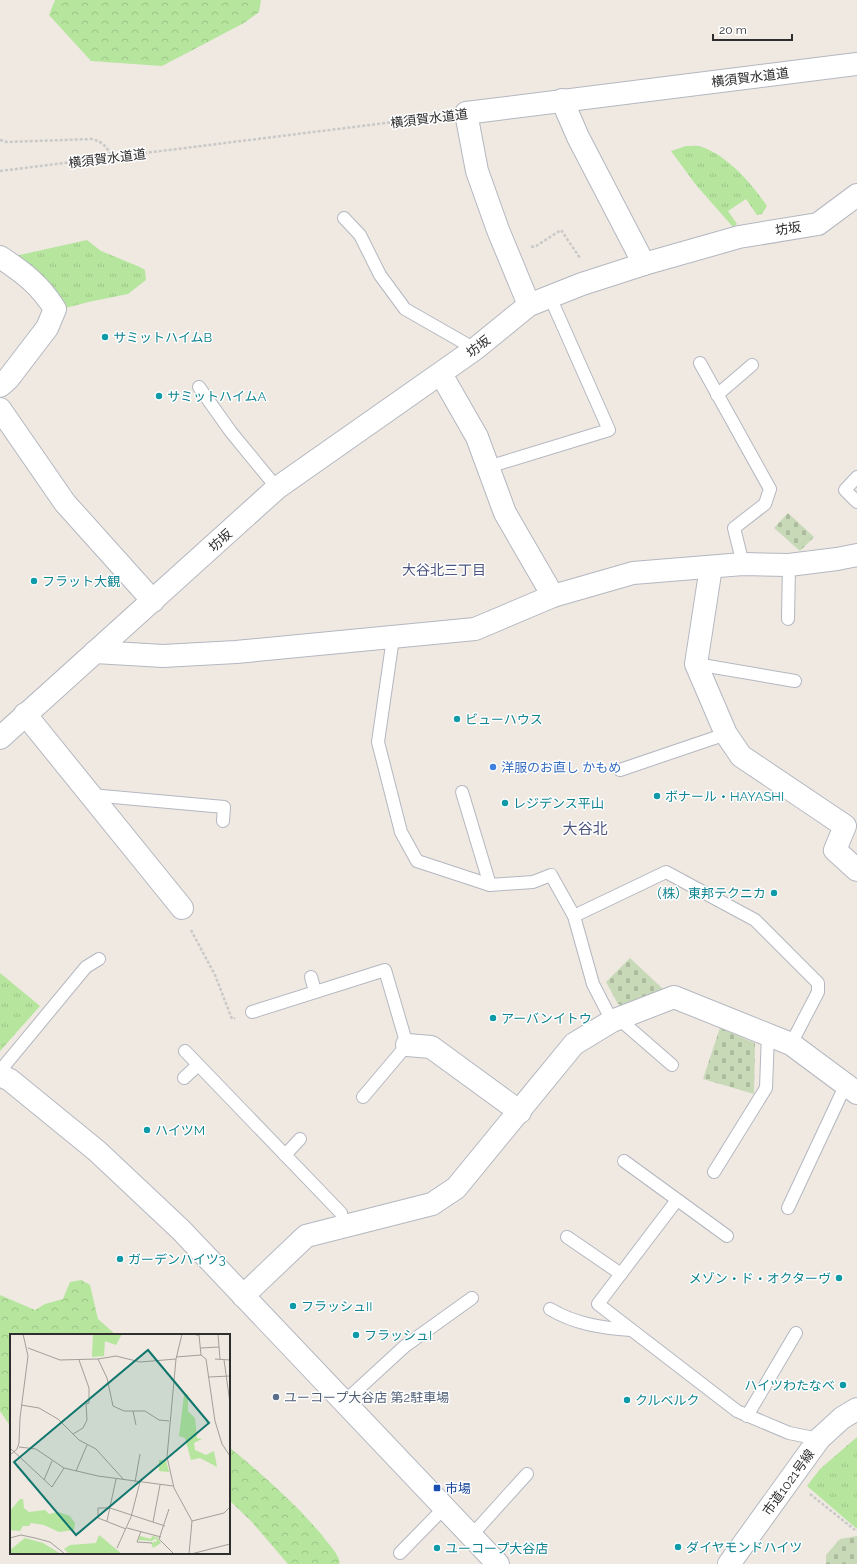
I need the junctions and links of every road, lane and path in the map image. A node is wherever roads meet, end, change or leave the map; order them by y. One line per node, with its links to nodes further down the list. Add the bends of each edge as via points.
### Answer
1 (857, 64): 2 (street, 横須賀水道道)
2 (562, 100): 3 (street, 横須賀水道道); 11 (street, via 578,137)
3 (466, 113): 5 (path, 横須賀水道道); 9 (street, via 477,171)
4 (0, 140): 5 (path, via 7,142 92,139 107,147)
5 (112, 157): 6 (path, 横須賀水道道)
6 (0, 171)
7 (857, 195): 11 (street, 坊坂, via 818,224 739,237)
8 (344, 218): 15 (lane, via 360,235 380,275 405,309)
9 (503, 242): 12 (path, via 536,246 561,230); 14 (street)
10 (0, 257): 19 (street, via 44,292 54,309 48,328)
11 (644, 264): 12 (street, 坊坂)
12 (594, 281): 13 (street, 坊坂)
13 (550, 297): 14 (street, 坊坂); 23 (lane, via 609,430)
14 (529, 305): 15 (street, 坊坂)
15 (475, 349): 18 (street, 坊坂)
16 (700, 363): 21 (lane)
17 (752, 365): 21 (lane)
18 (440, 374): 23 (street, via 477,437); 25 (street, 坊坂)
19 (0, 386)
20 (199, 387): 25 (lane, via 231,432)
21 (717, 395): 28 (lane, via 770,489 765,504 734,528)
22 (0, 409): 32 (street, via 65,503)
23 (488, 467): 31 (street, via 505,513)
24 (857, 477): 26 (lane, via 845,490)
25 (277, 488): 32 (street, 坊坂)
26 (857, 502)
27 (857, 555): 29 (street)
28 (742, 564): 29 (street); 30 (street)
29 (789, 565): 33 (lane)
30 (711, 567): 31 (street, via 633,573); 36 (street)
31 (553, 596): 34 (street, via 475,629)
32 (153, 601): 35 (street, 坊坂)
33 (788, 619)
34 (392, 638): 35 (street, via 163,656); 46 (lane, via 378,742 401,832 417,861)
35 (95, 652): 38 (street, 坊坂)
36 (696, 664): 37 (lane); 39 (street)
37 (795, 681)
38 (25, 714): 40 (street, 坊坂); 43 (street)
39 (726, 734): 41 (lane); 45 (street, via 741,756 844,826 835,850)
40 (0, 738)
41 (620, 770)
42 (462, 792): 46 (lane)
43 (91, 795): 44 (lane, via 224,807); 47 (street)
44 (223, 821)
45 (857, 870)
46 (490, 885): 48 (lane, via 533,882 551,875)
47 (182, 908): 53 (path, via 215,975)
48 (574, 916): 54 (lane, via 593,984); 56 (lane, via 666,872 755,920 818,983 818,992)
49 (99, 959): 61 (lane, via 86,967)
50 (311, 977): 51 (lane)
51 (315, 991): 52 (lane); 57 (lane, via 385,970)
52 (252, 1012)
53 (232, 1019)
54 (615, 1020): 55 (street, via 674,998); 60 (lane); 66 (street, via 574,1044)
55 (768, 1034): 56 (street); 70 (lane, via 766,1088)
56 (791, 1044): 64 (street)
57 (406, 1046): 65 (lane); 66 (street, via 430,1047)
58 (185, 1051): 59 (lane)
59 (198, 1065): 63 (lane); 68 (lane)
60 (672, 1065)
61 (0, 1071)
62 (0, 1075): 77 (street, via 10,1080 96,1151 181,1230)
63 (184, 1078)
64 (851, 1089): 72 (lane)
65 (363, 1097)
66 (520, 1112): 73 (street, via 456,1188 432,1204)
67 (300, 1139): 68 (lane)
68 (284, 1156): 73 (lane, via 341,1213)
69 (624, 1161): 71 (lane)
70 (714, 1172)
71 (677, 1200): 74 (lane); 76 (lane)
72 (788, 1208)
73 (344, 1226): 77 (street, via 306,1236)
74 (727, 1236)
75 (567, 1237): 76 (lane)
76 (621, 1274): 80 (lane, via 598,1304)
77 (243, 1296): 82 (street)
78 (472, 1298): 82 (lane, via 405,1346)
79 (550, 1309): 80 (lane, via 564,1318 596,1327)
80 (631, 1330): 84 (lane, via 737,1412)
81 (796, 1333): 84 (lane)
82 (344, 1402): 88 (street)
83 (857, 1409): 85 (street, 市道1021号線, via 842,1418)
84 (747, 1416): 85 (lane, via 789,1434)
85 (819, 1439): 93 (street, 市道1021号線)
86 (527, 1474): 90 (lane)
87 (806, 1491): 89 (path)
88 (444, 1508): 90 (street); 91 (lane)
89 (855, 1530)
90 (471, 1536): 92 (street)
91 (400, 1553)
92 (498, 1564)
93 (729, 1564)

